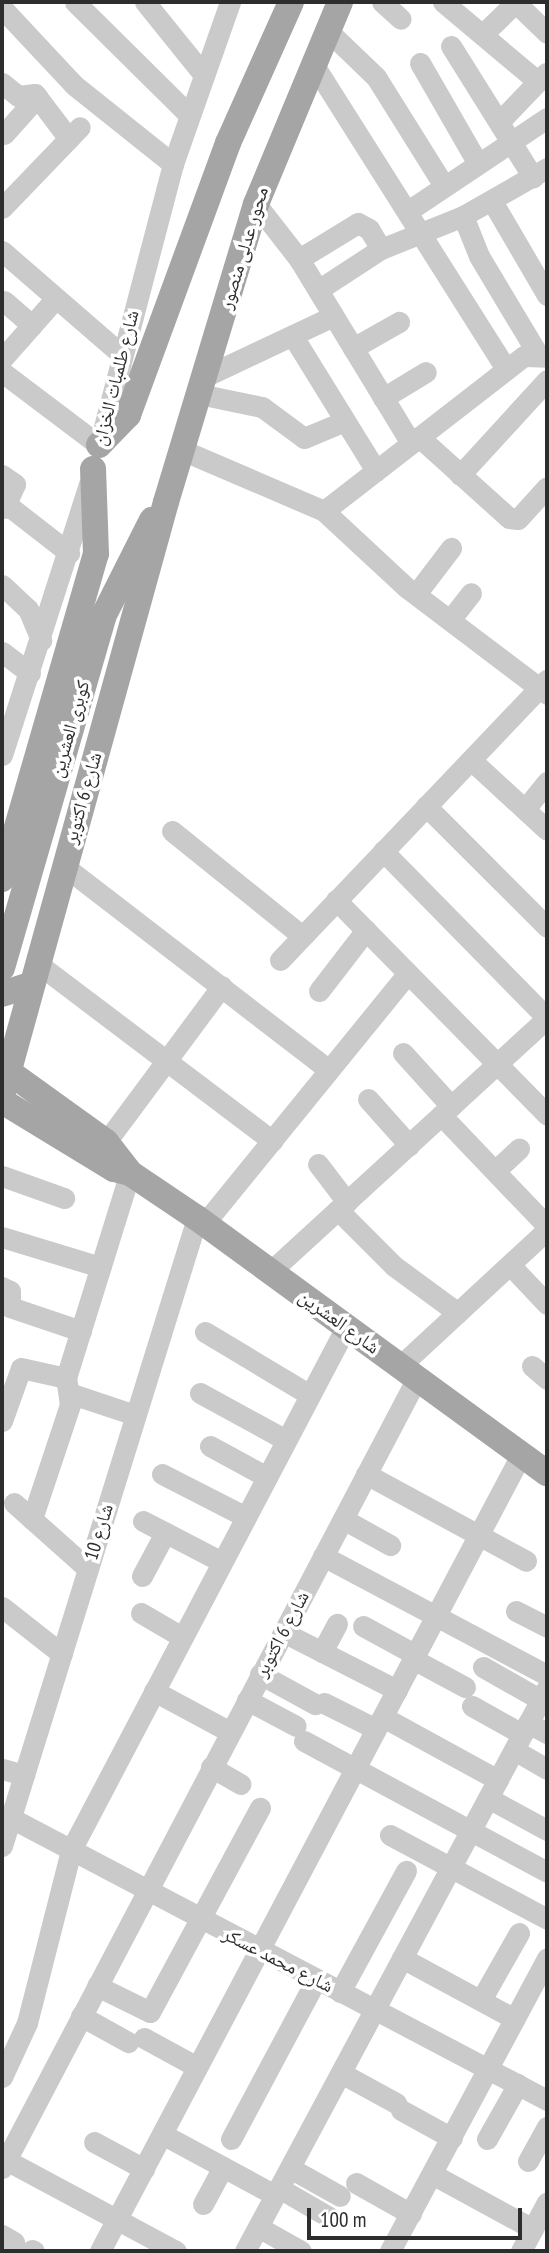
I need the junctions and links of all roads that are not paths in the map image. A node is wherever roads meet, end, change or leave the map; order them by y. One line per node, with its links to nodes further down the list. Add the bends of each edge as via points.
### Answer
1 (75, 2): 21 (street)
2 (145, 2): 17 (street)
3 (230, 2): 17 (street, شارع طلمبات الخزان)
4 (291, 2): 60 (main road, via 228,143 128,415)
5 (340, 2): 11 (main road, محور عدلى منصور)
6 (382, 2): 10 (street)
7 (443, 2): 12 (street, via 478,36)
8 (515, 2): 12 (street); 13 (street)
9 (2, 8): 27 (street, via 74,85)
10 (401, 19)
11 (327, 30): 15 (main road, محور عدلى منصور); 29 (street, via 376,77)
12 (484, 33): 18 (street)
13 (547, 33)
14 (452, 46): 23 (street)
15 (312, 62): 31 (main road, محور عدلى منصور); 33 (street)
16 (420, 63): 26 (street)
17 (204, 75): 21 (street, شارع طلمبات الخزان)
18 (542, 76): 23 (street)
19 (2, 84): 20 (street, via 18,96 30,92)
20 (37, 97): 24 (street); 32 (street, via 74,133)
21 (189, 116): 27 (street, شارع طلمبات الخزان)
22 (547, 118): 25 (street)
23 (499, 122): 25 (street)
24 (4, 135)
25 (511, 141): 26 (street); 28 (street)
26 (477, 162): 29 (street)
27 (173, 164): 48 (street, شارع طلمبات الخزان)
28 (540, 172): 30 (street)
29 (444, 186): 33 (street)
30 (492, 201): 34 (street); 40 (street)
31 (256, 204): 38 (street); 55 (main road, محور عدلى منصور)
32 (2, 208)
33 (408, 211): 35 (street)
34 (463, 216): 35 (street); 49 (street, via 479,256)
35 (419, 229): 36 (street); 51 (street)
36 (381, 249): 38 (street, via 369,229 358,223); 39 (street)
37 (2, 251): 41 (street)
38 (299, 258): 39 (street)
39 (318, 289): 43 (street)
40 (547, 295)
41 (55, 299): 45 (street); 48 (street)
42 (4, 301): 45 (street)
43 (333, 316): 46 (street); 47 (street)
44 (399, 322): 47 (street)
45 (32, 325): 50 (street)
46 (294, 338): 55 (street); 57 (street)
47 (353, 348): 56 (street)
48 (122, 355): 60 (street, شارع طلمبات الخزان)
49 (542, 355): 51 (street)
50 (2, 359)
51 (506, 369): 58 (street)
52 (2, 372): 60 (street)
53 (426, 372): 56 (street)
54 (547, 380): 63 (street)
55 (202, 385): 57 (street, via 262,407 304,438); 59 (main road, محور عدلى منصور)
56 (383, 398): 58 (street)
57 (345, 422): 61 (street)
58 (415, 440): 61 (street); 63 (street)
59 (183, 450): 65 (main road, محور عدلى منصور); 67 (street)
60 (96, 457): 69 (street, شارع طلمبات الخزان); 78 (main road, كوبرى العشرين, via 96,554)
61 (376, 471): 67 (street)
62 (2, 475): 66 (street, via 15,484)
63 (460, 475): 64 (street, via 512,519)
64 (547, 487)
65 (166, 502): 78 (main road, كوبرى العشرين, via 113,592); 87 (main road, شارع 6 اكتوبر)
66 (3, 507): 69 (street)
67 (324, 511): 72 (street)
68 (451, 548): 72 (street)
69 (69, 553): 74 (street, شارع طلمبات الخزان)
70 (2, 585): 74 (street, via 28,608)
71 (471, 593): 73 (street)
72 (416, 594): 73 (street)
73 (450, 620): 77 (street)
74 (41, 640): 76 (street, شارع طلمبات الخزان)
75 (2, 652): 76 (street)
76 (30, 673): 79 (street, شارع طلمبات الخزان)
77 (545, 687): 80 (street)
78 (53, 743): 88 (main road, كوبرى العشرين); 94 (main road, كوبرى العشرين)
79 (2, 755)
80 (471, 760): 82 (street); 83 (street)
81 (547, 782): 83 (street)
82 (426, 806): 86 (street); 90 (street)
83 (525, 809): 85 (street)
84 (172, 831): 92 (street)
85 (547, 831)
86 (383, 851): 89 (street); 100 (street)
87 (64, 866): 96 (main road, شارع 6 اكتوبر); 97 (street)
88 (2, 879)
89 (337, 900): 91 (street); 92 (street)
90 (547, 927)
91 (366, 930): 95 (street); 98 (street)
92 (302, 936): 93 (street)
93 (279, 960)
94 (2, 968)
95 (408, 973): 103 (street); 104 (street)
96 (34, 974): 99 (main road); 102 (street); 105 (main road, شارع 6 اكتوبر)
97 (222, 986): 102 (street); 104 (street)
98 (319, 991)
99 (2, 994)
100 (546, 1021): 103 (street)
101 (403, 1053): 108 (street)
102 (168, 1060): 110 (street); 111 (street)
103 (498, 1063): 108 (street); 109 (street)
104 (329, 1070): 110 (street)
105 (4, 1078): 111 (main road, شارع العشرين)
106 (368, 1099): 112 (street)
107 (2, 1101): 116 (main road, شارع العشرين, via 114,1169)
108 (446, 1111): 112 (street); 115 (street)
109 (547, 1115)
110 (272, 1141): 120 (street)
111 (106, 1142): 116 (main road, شارع العشرين)
112 (409, 1144): 119 (street)
113 (519, 1149): 115 (street)
114 (318, 1164): 119 (street)
115 (495, 1171): 121 (street)
116 (130, 1173): 120 (main road, شارع العشرين); 124 (street)
117 (2, 1176): 118 (street)
118 (64, 1198)
119 (343, 1206): 125 (street); 128 (street, via 394,1266)
120 (200, 1221): 125 (main road, شارع العشرين); 136 (street, شارع 10)
121 (547, 1228): 123 (street, شارع 6 اكتوبر)
122 (2, 1237): 124 (street)
123 (510, 1265): 127 (street); 128 (street, شارع 6 اكتوبر)
124 (101, 1267): 130 (street)
125 (271, 1271): 129 (main road, شارع العشرين)
126 (2, 1287): 130 (street, via 10,1292 10,1307)
127 (547, 1304)
128 (458, 1313): 132 (street, شارع 6 اكتوبر)
129 (346, 1327): 132 (main road, شارع العشرين); 135 (street)
130 (80, 1331): 133 (street)
131 (205, 1332): 135 (street)
132 (408, 1372): 140 (main road, شارع العشرين); 142 (street, شارع 6 اكتوبر)
133 (67, 1385): 136 (street); 137 (street, via 21,1368); 146 (street, via 70,1405)
134 (200, 1392): 138 (street)
135 (310, 1395): 138 (street)
136 (135, 1415): 155 (street, شارع 10)
137 (2, 1421)
138 (286, 1440): 143 (street)
139 (210, 1446): 143 (street)
140 (539, 1466): 150 (street)
141 (162, 1474): 145 (street)
142 (366, 1474): 147 (street, شارع 6 اكتوبر); 150 (street)
143 (267, 1477): 145 (street)
144 (14, 1503): 146 (street)
145 (246, 1517): 154 (street)
146 (32, 1519): 155 (street)
147 (342, 1519): 151 (street); 152 (street, شارع 6 اكتوبر)
148 (144, 1521): 149 (street)
149 (165, 1533): 154 (street); 156 (street)
150 (479, 1535): 153 (street); 160 (street)
151 (390, 1545)
152 (323, 1556): 160 (street); 164 (street, شارع 6 اكتوبر)
153 (526, 1561)
154 (222, 1562): 165 (street)
155 (88, 1569): 167 (street, شارع 10)
156 (142, 1576)
157 (2, 1607): 167 (street)
158 (516, 1611): 163 (street)
159 (141, 1613): 165 (street)
160 (436, 1616): 168 (street); 171 (street)
161 (337, 1624): 166 (street)
162 (363, 1626): 168 (street)
163 (547, 1627)
164 (283, 1632): 166 (street); 170 (street, شارع 6 اكتوبر)
165 (182, 1637): 173 (street)
166 (322, 1652): 172 (street)
167 (62, 1654): 183 (street, شارع 10)
168 (414, 1657): 172 (street); 178 (street)
169 (483, 1667): 174 (street)
170 (260, 1674): 175 (street, شارع 6 اكتوبر); 176 (street, via 320,1703)
171 (547, 1675)
172 (397, 1690): 176 (street)
173 (155, 1691): 177 (street); 192 (street)
174 (544, 1694): 178 (street)
175 (247, 1700): 177 (street, شارع 6 اكتوبر); 180 (street)
176 (379, 1723): 180 (street); 185 (street)
177 (230, 1732): 179 (street, شارع 6 اكتوبر)
178 (528, 1735): 182 (street); 185 (street)
179 (211, 1767): 184 (street); 196 (street, شارع 6 اكتوبر)
180 (356, 1768): 188 (street); 200 (street)
181 (2, 1769): 183 (street)
182 (547, 1769)
183 (24, 1775): 187 (street, شارع 10)
184 (240, 1784)
185 (493, 1789): 188 (street); 189 (street)
186 (260, 1808): 198 (street)
187 (11, 1818): 191 (street, شارع 10); 192 (street, شارع محمد عسكر)
188 (471, 1830): 193 (street); 195 (street)
189 (547, 1830)
190 (390, 1835): 193 (street)
191 (2, 1846)
192 (71, 1850): 196 (street, شارع محمد عسكر); 213 (street, via 27,2023)
193 (451, 1867): 197 (street); 201 (street)
194 (405, 1871): 205 (street)
195 (547, 1872)
196 (146, 1890): 198 (street, شارع محمد عسكر); 204 (street, شارع 6 اكتوبر)
197 (547, 1919)
198 (201, 1920): 200 (street, شارع محمد عسكر); 204 (street, via 150,2012)
199 (519, 1933): 206 (street)
200 (259, 1951): 203 (street, شارع محمد عسكر); 210 (street)
201 (402, 1958): 206 (street); 207 (street)
202 (547, 1958): 209 (street)
203 (316, 1980): 205 (street, شارع محمد عسكر); 221 (street)
204 (97, 1986): 208 (street, شارع 6 اكتوبر)
205 (340, 1992): 207 (street, شارع محمد عسكر)
206 (481, 2000): 209 (street)
207 (375, 2010): 211 (street, شارع محمد عسكر); 212 (street)
208 (81, 2016): 210 (street); 217 (street, شارع 6 اكتوبر)
209 (515, 2018): 211 (street)
210 (197, 2067): 218 (street)
211 (489, 2069): 214 (street, شارع محمد عسكر); 219 (street)
212 (341, 2073): 219 (street); 226 (street)
213 (2, 2077)
214 (517, 2084): 215 (street, شارع محمد عسكر); 220 (street)
215 (547, 2100)
216 (547, 2127): 223 (street)
217 (11, 2129): 224 (street, شارع 6 اكتوبر)
218 (162, 2134): 225 (street); 227 (street)
219 (452, 2138): 228 (street)
220 (487, 2138)
221 (231, 2139)
222 (94, 2142): 227 (street)
223 (528, 2161)
224 (4, 2164): 234 (street)
225 (223, 2167): 229 (street); 231 (street)
226 (290, 2168): 229 (street); 232 (street)
227 (144, 2169): 234 (street)
228 (432, 2174): 232 (street); 236 (street)
229 (277, 2192): 233 (street); 235 (street)
230 (547, 2202): 236 (street)
231 (203, 2204)
232 (411, 2214): 241 (street)
233 (329, 2217)
234 (117, 2219): 237 (street); 238 (street)
235 (258, 2227): 239 (street); 240 (street)
236 (533, 2229): 242 (street)
237 (100, 2251)
238 (176, 2251)
239 (245, 2251)
240 (301, 2251)
241 (390, 2251)
242 (521, 2251)

